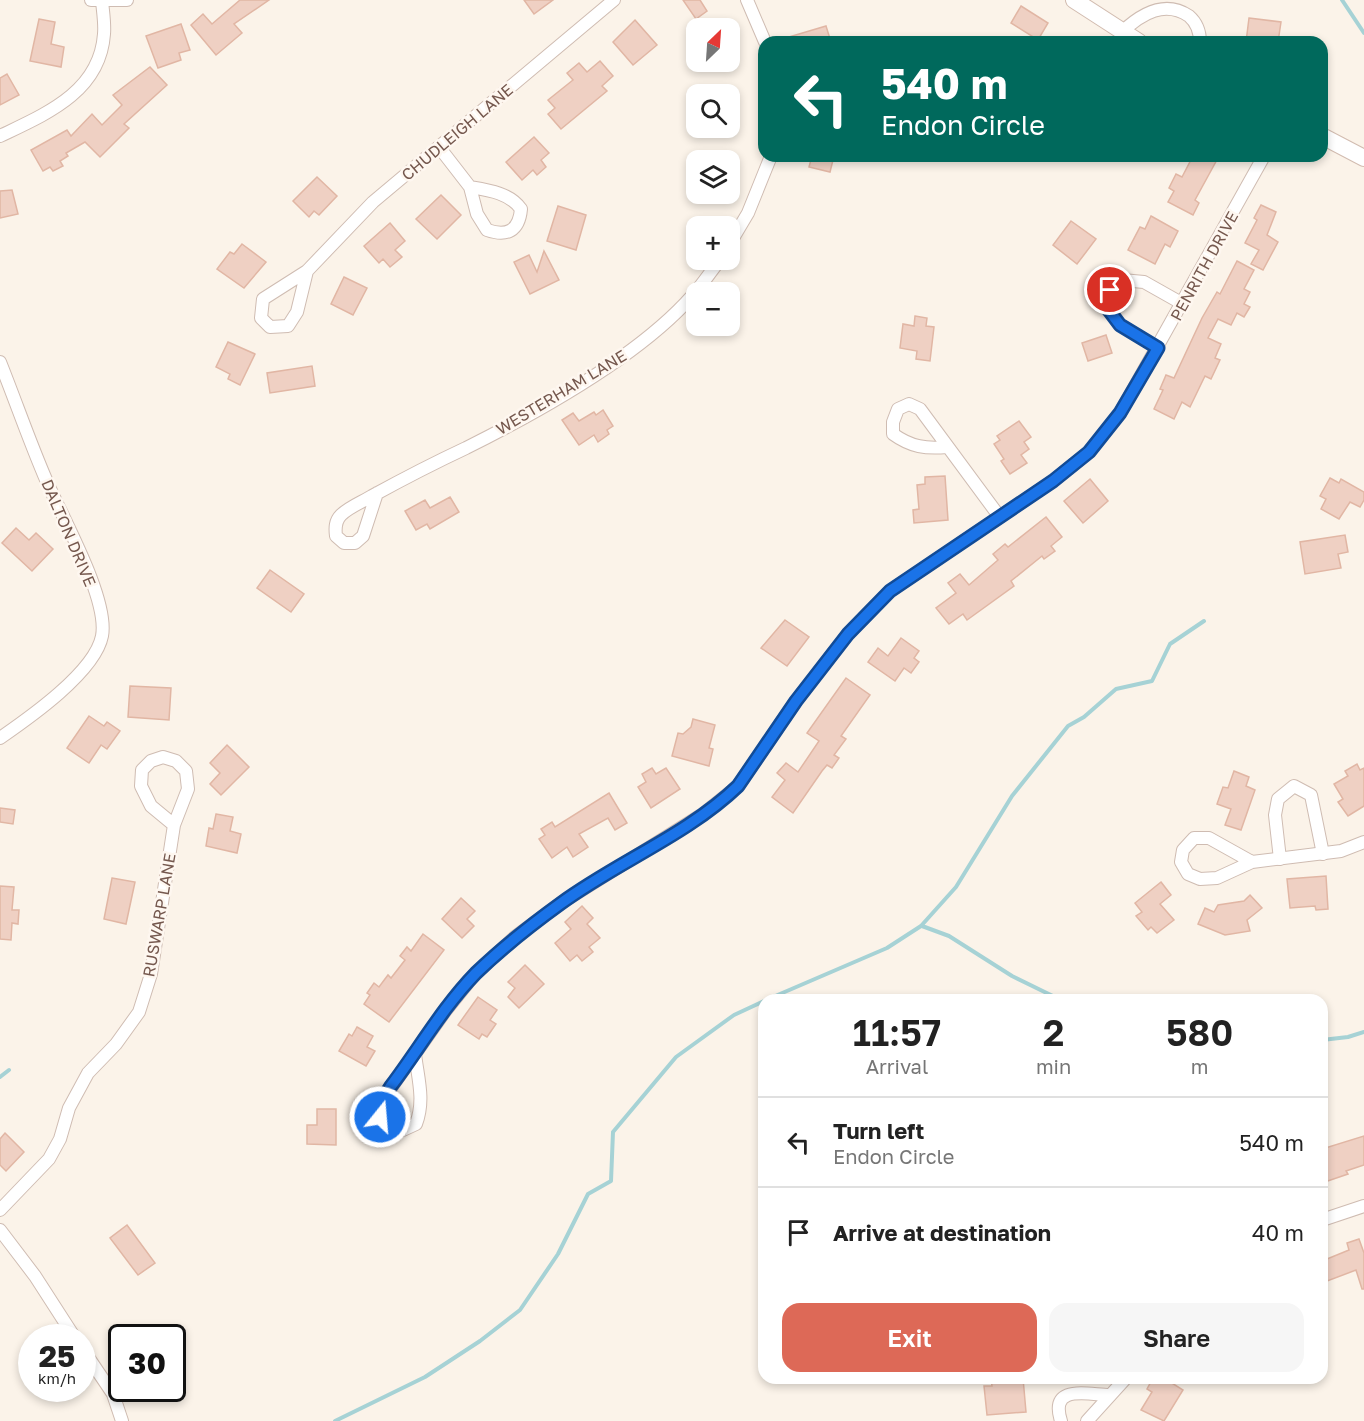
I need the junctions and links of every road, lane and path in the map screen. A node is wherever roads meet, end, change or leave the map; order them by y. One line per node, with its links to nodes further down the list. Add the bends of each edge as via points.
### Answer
1 (127, 0): 5 (street)
2 (614, 0): 12 (street, CHUDLEIGH LANE)
3 (747, 0): 7 (street)
4 (1074, 0): 6 (street)
5 (97, 1): 10 (street, via 104,33 101,56 88,82 64,103)
6 (1122, 32): 8 (street); 9 (street, via 1138,17 1168,6 1193,19)
7 (762, 36)
8 (1128, 36)
9 (1199, 36)
10 (0, 136)
11 (1328, 139): 13 (street)
12 (439, 147): 16 (street); 19 (street, CHUDLEIGH LANE, via 373,202)
13 (1364, 158)
14 (769, 162): 17 (street)
15 (1261, 162): 20 (street, PENRITH DRIVE)
16 (470, 188): 16 (street, via 477,214 487,230 512,232 520,221 521,208 516,201)
17 (740, 227)
18 (712, 270): 24 (street, WESTERHAM LANE, via 692,296 654,332 611,364 474,444)
19 (307, 271): 19 (street, CHUDLEIGH LANE, via 297,312 288,326 270,327 261,318 263,299)
20 (1183, 303): 21 (street, PENRITH DRIVE); 21 (street, via 1144,282 1122,279 1110,290 1108,309 1120,325)
21 (1158, 348): 25 (street, PENRITH DRIVE, via 1120,413 1089,452)
22 (0, 362): 26 (street, DALTON DRIVE, via 87,571 102,635 94,656 63,690)
23 (947, 447): 23 (street, via 920,409 909,404 898,409 893,434 907,444); 25 (street)
24 (377, 493)
25 (999, 516): 32 (street, PENRITH DRIVE, via 882,600 848,634 738,786 703,814 561,903 515,938 475,974)
26 (0, 738)
27 (174, 825): 27 (street, RUSWARP LANE, via 188,789 186,771 162,757 142,770 141,786 151,806); 34 (street, RUSWARP LANE, via 151,974 139,1012 88,1073 48,1159)
28 (1364, 842): 29 (street)
29 (1323, 854): 30 (street); 30 (street, via 1311,795 1294,786 1278,799 1275,815)
30 (1280, 859): 31 (street)
31 (1252, 862): 31 (street, via 1217,878 1200,879 1188,874 1181,862 1183,850 1194,838 1209,838)
32 (415, 1054): 32 (street, PENRITH DRIVE, via 421,1112 416,1124 403,1130 380,1117 381,1102)
33 (1364, 1206): 35 (street)
34 (0, 1210)
35 (1328, 1218)
36 (0, 1230): 37 (street)
37 (66, 1324)
38 (96, 1369): 41 (street, via 113,1394)
39 (1120, 1384): 40 (street)
40 (1110, 1395): 42 (street, via 1067,1395 1058,1410); 43 (street)
41 (122, 1421)
42 (1061, 1421)
43 (1088, 1421)

